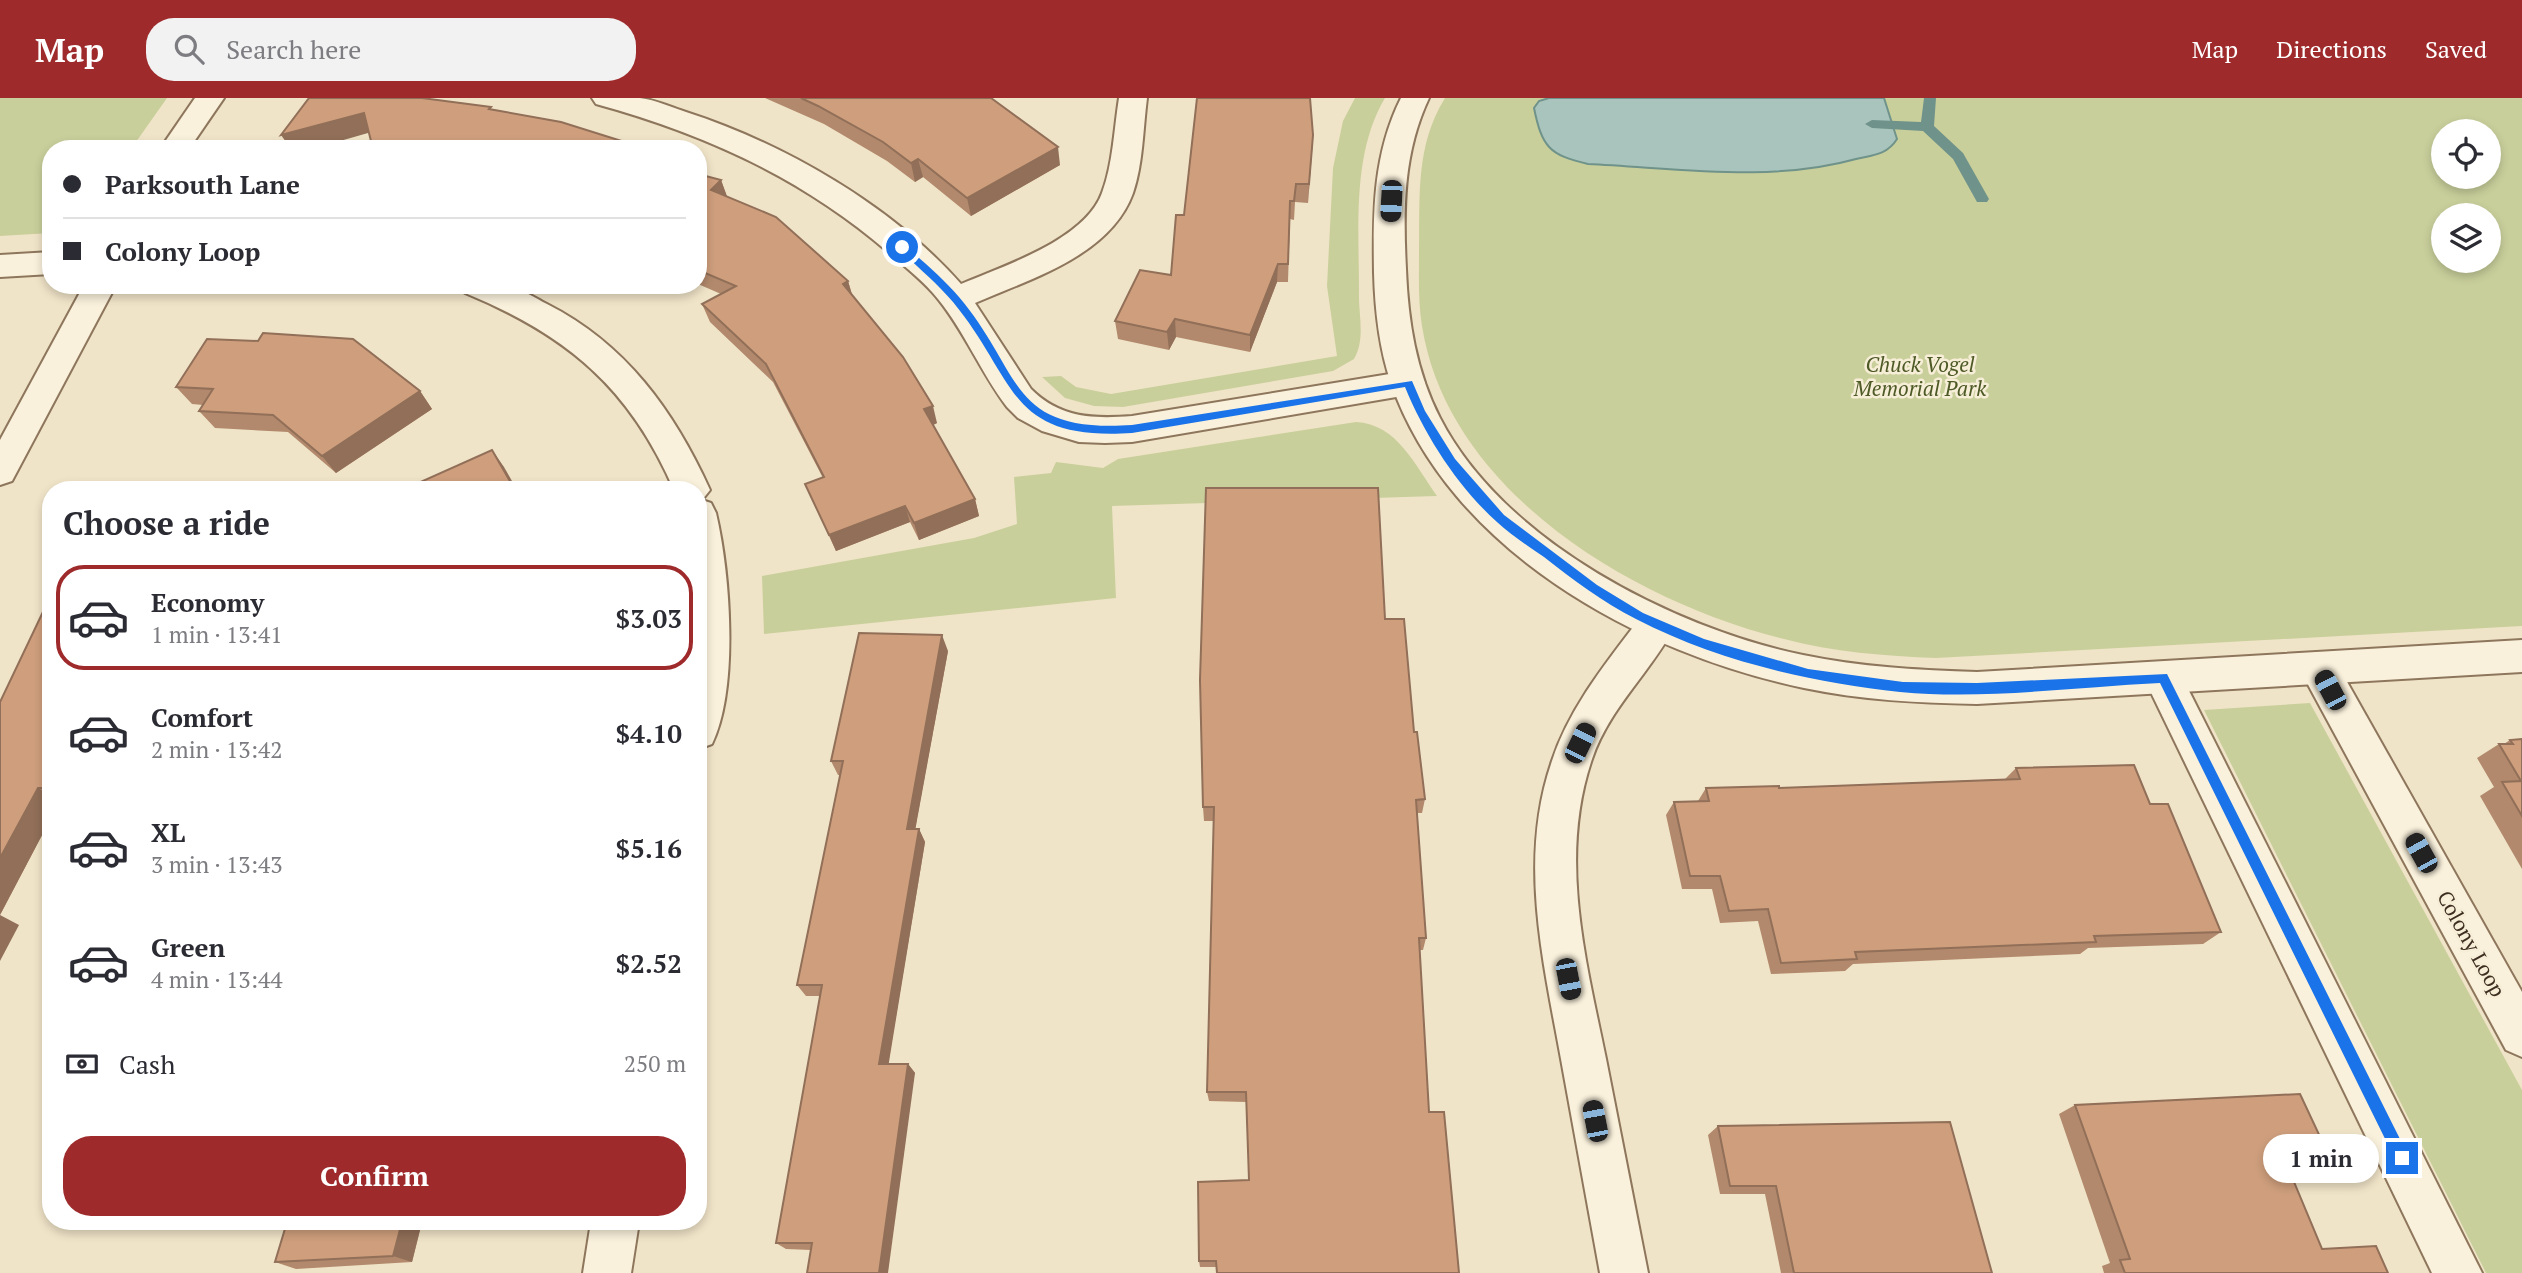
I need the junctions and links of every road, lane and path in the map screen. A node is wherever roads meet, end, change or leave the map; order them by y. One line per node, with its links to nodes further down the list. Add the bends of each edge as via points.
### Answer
1 (210, 98): 5 (street)
2 (606, 98): 10 (street, via 696,124 803,173 871,219)
3 (1132, 98): 10 (street, via 1122,176 1103,219 1059,254)
4 (1415, 98): 11 (street, via 1396,138 1390,228 1392,319)
5 (180, 140)
6 (42, 263): 7 (street)
7 (0, 265)
8 (95, 294): 12 (street)
9 (498, 294): 13 (street, via 531,308 609,361 654,412)
10 (956, 299): 11 (street, via 1023,401 1046,419 1076,429 1132,429)
11 (1408, 383): 15 (street, via 1435,437 1488,507 1552,560)
12 (0, 472)
13 (689, 481)
14 (707, 551): 19 (street, via 713,621)
15 (1657, 624): 18 (street, via 1743,658 1870,684 1977,688); 23 (street, via 1611,688 1580,743 1561,800 1554,844 1559,924)
16 (2522, 656): 17 (street)
17 (2319, 668): 18 (street); 20 (street, Colony Loop)
18 (2163, 678): 24 (street)
19 (707, 681)
20 (2522, 1035)
21 (614, 1230): 22 (street)
22 (607, 1273)
23 (1624, 1273)
24 (2458, 1273)

